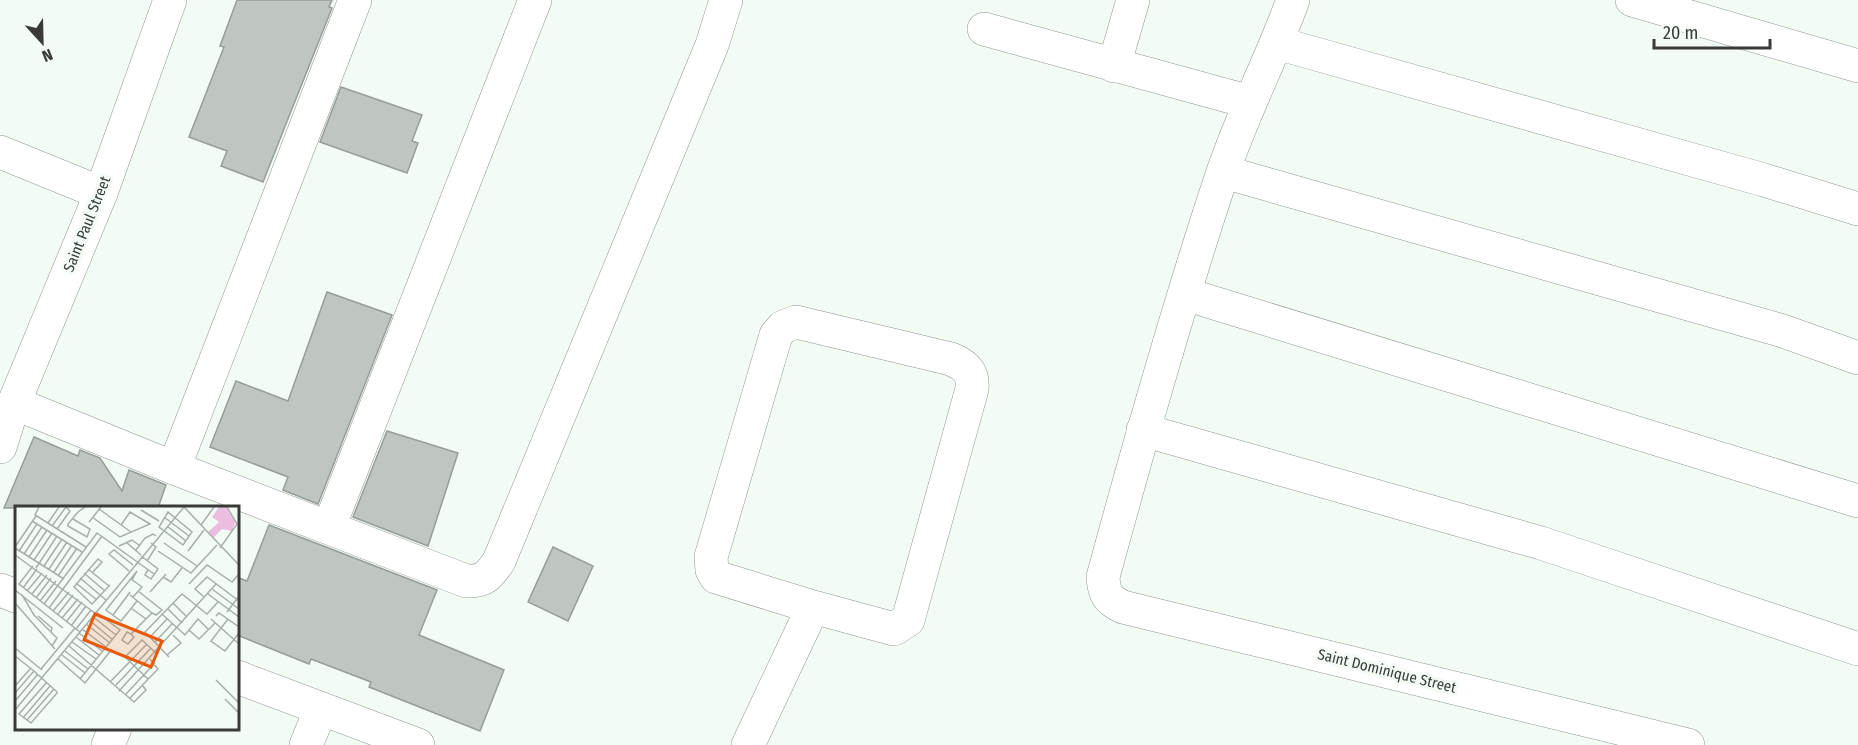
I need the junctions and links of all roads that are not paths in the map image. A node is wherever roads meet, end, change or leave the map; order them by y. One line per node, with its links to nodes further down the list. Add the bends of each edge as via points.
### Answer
1 (170, 0): 15 (street, Saint Paul Street)
2 (355, 0): 22 (street)
3 (535, 0): 24 (street)
4 (726, 0): 24 (street, via 703,67 499,561 489,576 479,582 466,581)
5 (1133, 0): 10 (street)
6 (1293, 0): 9 (street)
7 (1632, 0): 11 (street)
8 (984, 29): 10 (street)
9 (1278, 42): 12 (street); 16 (street)
10 (1114, 66): 12 (street)
11 (1858, 66)
12 (1250, 102): 14 (street)
13 (0, 152): 15 (street)
14 (1224, 172): 17 (street); 18 (street, via 1783,331)
15 (101, 193): 19 (street, Saint Paul Street)
16 (1858, 209)
17 (1185, 294): 20 (street); 23 (street)
18 (1858, 358)
19 (14, 403): 21 (street, Saint Paul Street); 22 (street)
20 (1143, 430): 28 (street, via 1541,543); 36 (street, Saint Dominique Street, via 1103,577 1110,601)
21 (0, 447)
22 (174, 468): 24 (street)
23 (1858, 501)
24 (329, 527)
25 (0, 590): 26 (street)
26 (15, 596)
27 (813, 607): 27 (street, via 716,577 712,570 711,557 776,335 796,322 963,364 971,373 972,389 908,620 894,629); 35 (street)
28 (1858, 649)
29 (238, 677): 30 (street)
30 (321, 709): 33 (street); 34 (street)
31 (115, 730): 32 (street)
32 (108, 745)
33 (306, 745)
34 (418, 745)
35 (748, 745)
36 (1688, 745)

